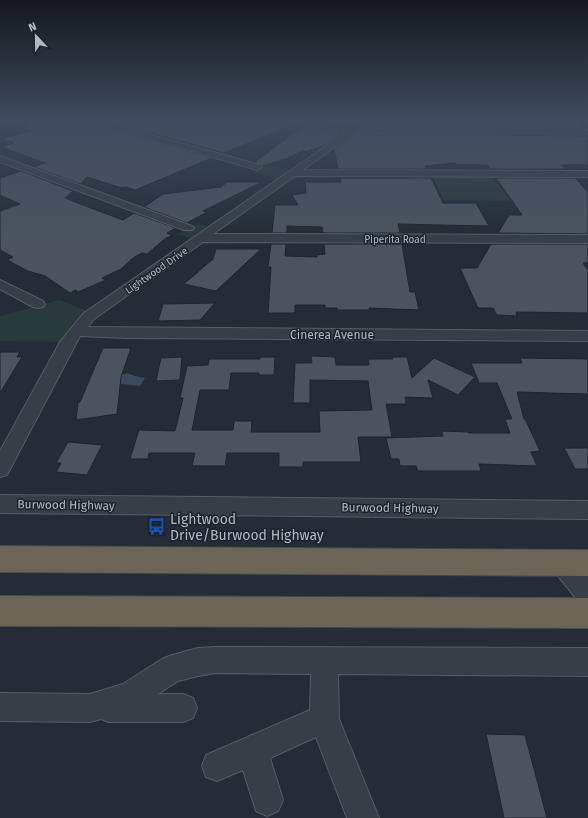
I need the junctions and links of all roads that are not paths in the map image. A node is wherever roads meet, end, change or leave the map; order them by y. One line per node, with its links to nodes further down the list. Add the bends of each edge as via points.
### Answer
1 (225, 158): 4 (street)
2 (315, 158): 5 (street, Lightwood Drive)
3 (0, 159): 7 (street)
4 (257, 167)
5 (294, 173): 6 (street); 8 (street, Lightwood Drive)
6 (588, 174)
7 (188, 228)
8 (202, 238): 9 (street, Piperita Road); 12 (street, Lightwood Drive, via 98,309)
9 (588, 239)
10 (0, 284): 11 (street)
11 (38, 304)
12 (76, 330): 13 (street, Cinerea Avenue, via 135,333); 14 (street, Lightwood Drive)
13 (588, 336)
14 (0, 469)
15 (0, 504): 16 (street, Burwood Highway)
16 (588, 510)
17 (0, 559): 18 (highway)
18 (575, 563): 19 (street)
19 (588, 594)
20 (0, 611): 21 (highway)
21 (588, 613)
22 (325, 661): 23 (street); 25 (street, via 198,662 172,669 129,696); 27 (street)
23 (588, 662)
24 (0, 707): 25 (street)
25 (90, 708): 26 (street)
26 (183, 708)
27 (324, 719): 28 (street); 31 (street)
28 (252, 750): 29 (street); 30 (street)
29 (217, 766)
30 (267, 800)
31 (356, 816)

